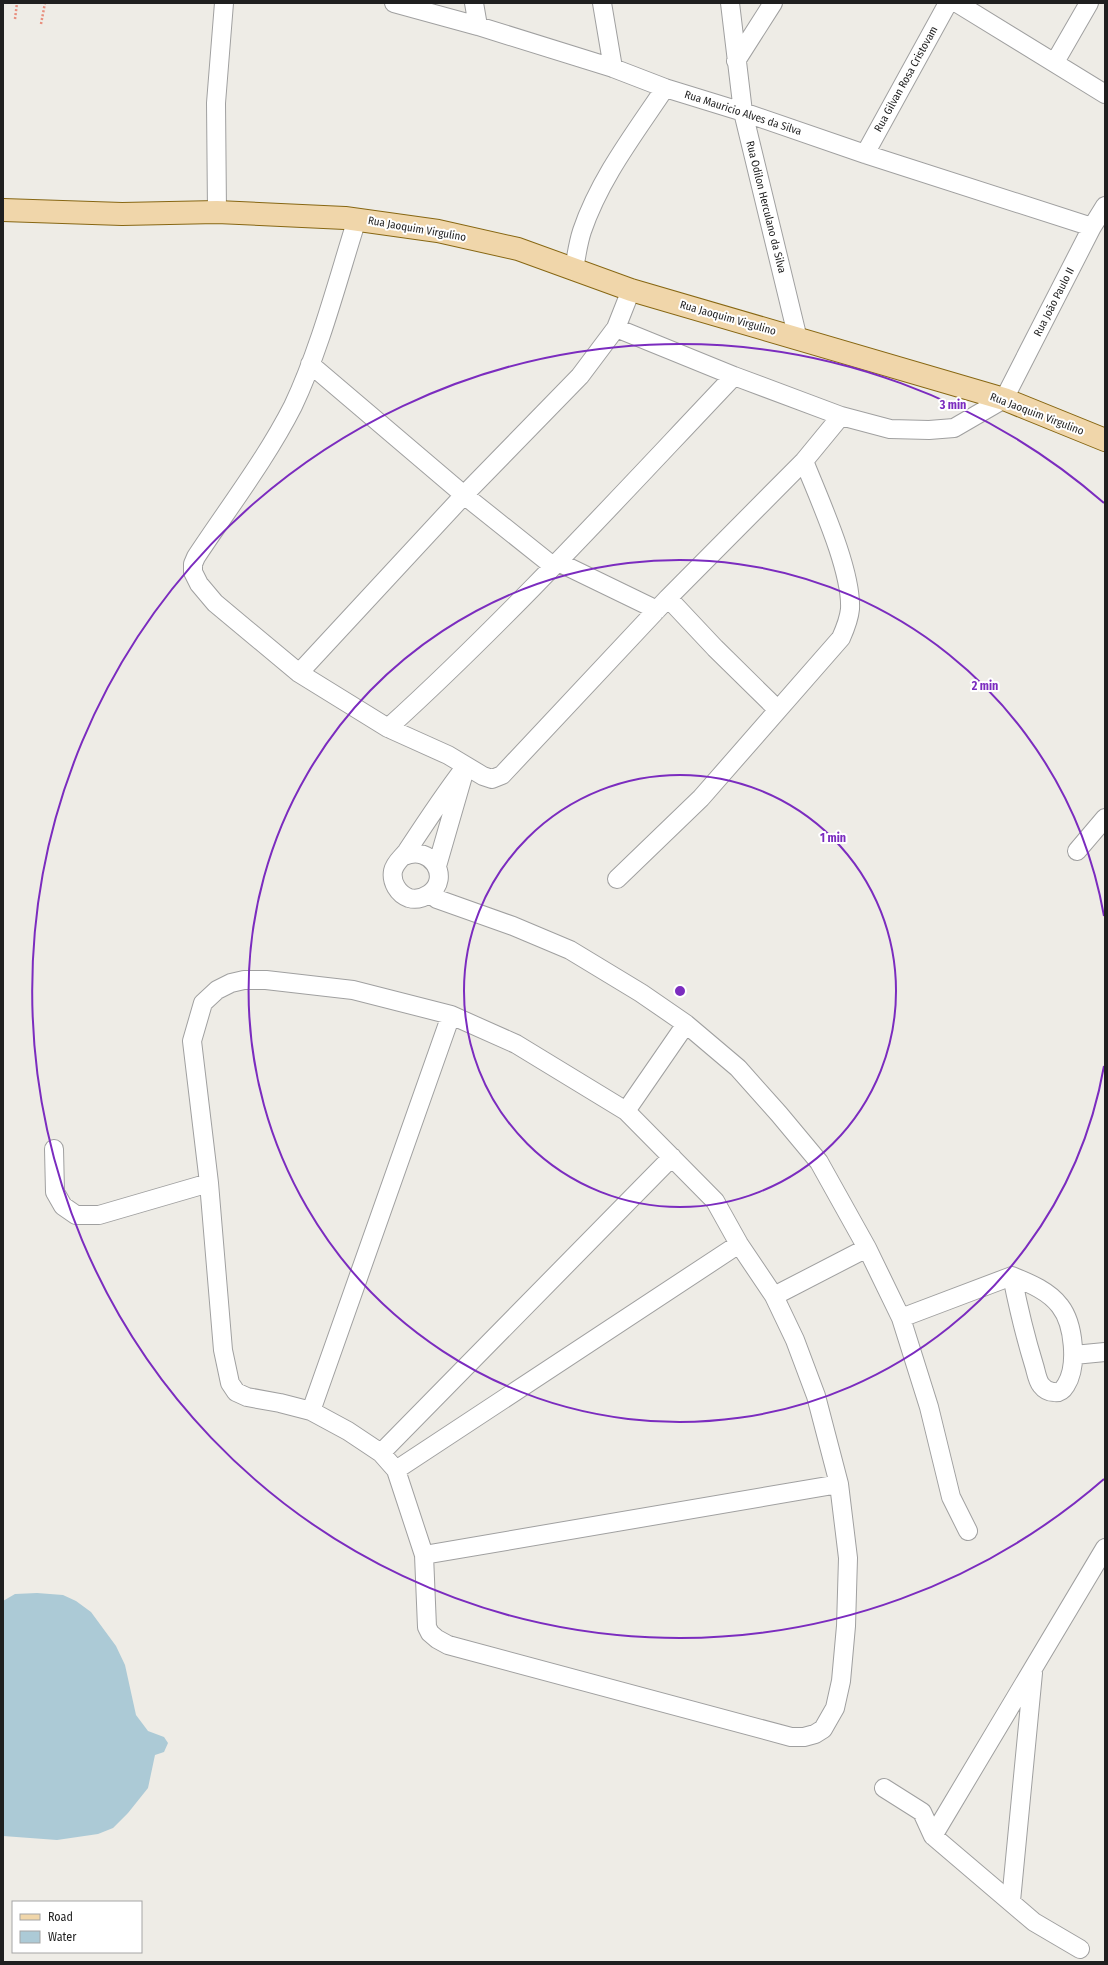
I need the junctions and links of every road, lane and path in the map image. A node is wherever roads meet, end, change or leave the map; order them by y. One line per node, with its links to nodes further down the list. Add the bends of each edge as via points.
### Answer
1 (17, 3): 12 (path)
2 (45, 3): 13 (path)
3 (224, 3): 24 (street, via 216,103)
4 (394, 3): 14 (street, Rua Mauricio Alves da Silva)
5 (474, 3): 14 (street)
6 (602, 3): 17 (street)
7 (730, 3): 15 (street, Rua Odilon Herculano da Silva)
8 (773, 3): 15 (street)
9 (948, 3): 21 (street, Rua Gilvan Rosa Cristovam)
10 (957, 3): 16 (street)
11 (1089, 3): 16 (street)
12 (15, 19)
13 (41, 24)
14 (478, 26): 17 (street, Rua Mauricio Alves da Silva)
15 (736, 61): 20 (street, Rua Odilon Herculano da Silva)
16 (1055, 62): 19 (street)
17 (613, 68): 18 (street, Rua Mauricio Alves da Silva)
18 (665, 88): 20 (street, Rua Mauricio Alves da Silva); 27 (street, via 613,167 596,198 582,232)
19 (1105, 94)
20 (743, 112): 21 (street, Rua Mauricio Alves da Silva); 30 (street, Rua Odilon Herculano da Silva)
21 (865, 154): 26 (street, Rua Mauricio Alves da Silva)
22 (1105, 206): 26 (street, Rua João Paulo II)
23 (3, 210): 24 (main road, Rua Jaoquim Virgulino, via 122,214)
24 (226, 212): 25 (main road, Rua Jaoquim Virgulino)
25 (351, 218): 27 (main road, Rua Jaoquim Virgulino, via 438,231 518,250); 31 (street)
26 (1092, 227): 33 (street, Rua João Paulo II)
27 (574, 270): 28 (main road, Rua Jaoquim Virgulino)
28 (631, 290): 29 (street); 30 (main road, Rua Jaoquim Virgulino)
29 (616, 328): 32 (street); 37 (street, via 580,376)
30 (798, 339): 33 (main road, Rua Jaoquim Virgulino)
31 (310, 364): 37 (street); 40 (street, via 277,436 193,564 199,584 216,603)
32 (734, 376): 34 (street); 38 (street)
33 (1004, 399): 34 (street, via 954,428 890,429); 35 (main road, Rua Jaoquim Virgulino)
34 (841, 416): 36 (street)
35 (1105, 440)
36 (804, 461): 39 (street); 41 (street, via 843,569 849,591 850,609 848,624 841,638)
37 (464, 495): 38 (street); 40 (street)
38 (555, 564): 39 (street); 42 (street, via 433,687)
39 (663, 604): 41 (street, via 715,648); 43 (street, via 502,775 492,779)
40 (299, 673): 42 (street)
41 (778, 710): 48 (street, via 701,798)
42 (388, 728): 43 (street, via 448,755)
43 (466, 766): 46 (street); 47 (street)
44 (1105, 818): 45 (street)
45 (1077, 851)
46 (404, 856): 47 (street, via 422,854 431,858); 49 (street, via 393,872 397,890 413,899)
47 (436, 866): 49 (street, via 438,881)
48 (617, 879)
49 (430, 894): 51 (street, via 436,899 513,926 570,950)
50 (451, 1016): 52 (street, via 516,1044); 55 (street, via 353,990 266,980 244,980 217,990 203,1004 192,1041); 63 (street)
51 (686, 1024): 52 (street); 57 (street, via 738,1068 819,1162)
52 (626, 1111): 54 (street)
53 (54, 1149): 55 (street, via 55,1192 63,1206 76,1215 99,1215)
54 (672, 1156): 56 (street, via 715,1201); 64 (street)
55 (209, 1184): 63 (street, via 222,1350 230,1383 236,1392 247,1397)
56 (739, 1244): 59 (street); 65 (street)
57 (867, 1248): 59 (street); 60 (street)
58 (1012, 1276): 60 (street); 62 (street, via 1044,1292 1061,1307 1070,1327); 62 (street, via 1026,1340 1040,1384 1046,1390 1062,1391 1070,1379)
59 (774, 1296): 66 (street, via 795,1340 816,1396)
60 (901, 1318): 67 (street, via 929,1407 952,1497)
61 (1105, 1352): 62 (street)
62 (1074, 1355)
63 (311, 1411): 64 (street)
64 (381, 1453): 65 (street)
65 (396, 1470): 69 (street)
66 (838, 1484): 69 (street); 69 (street, via 848,1558 841,1681 835,1708 827,1723 815,1734 804,1737 791,1737 448,1645 436,1639 427,1627)
67 (968, 1531)
68 (1105, 1548): 70 (street)
69 (424, 1555)
70 (1033, 1667): 72 (street); 73 (street)
71 (884, 1788): 72 (street, via 922,1812)
72 (933, 1836): 73 (street)
73 (1011, 1901): 74 (street, via 1034,1922)
74 (1080, 1949)

